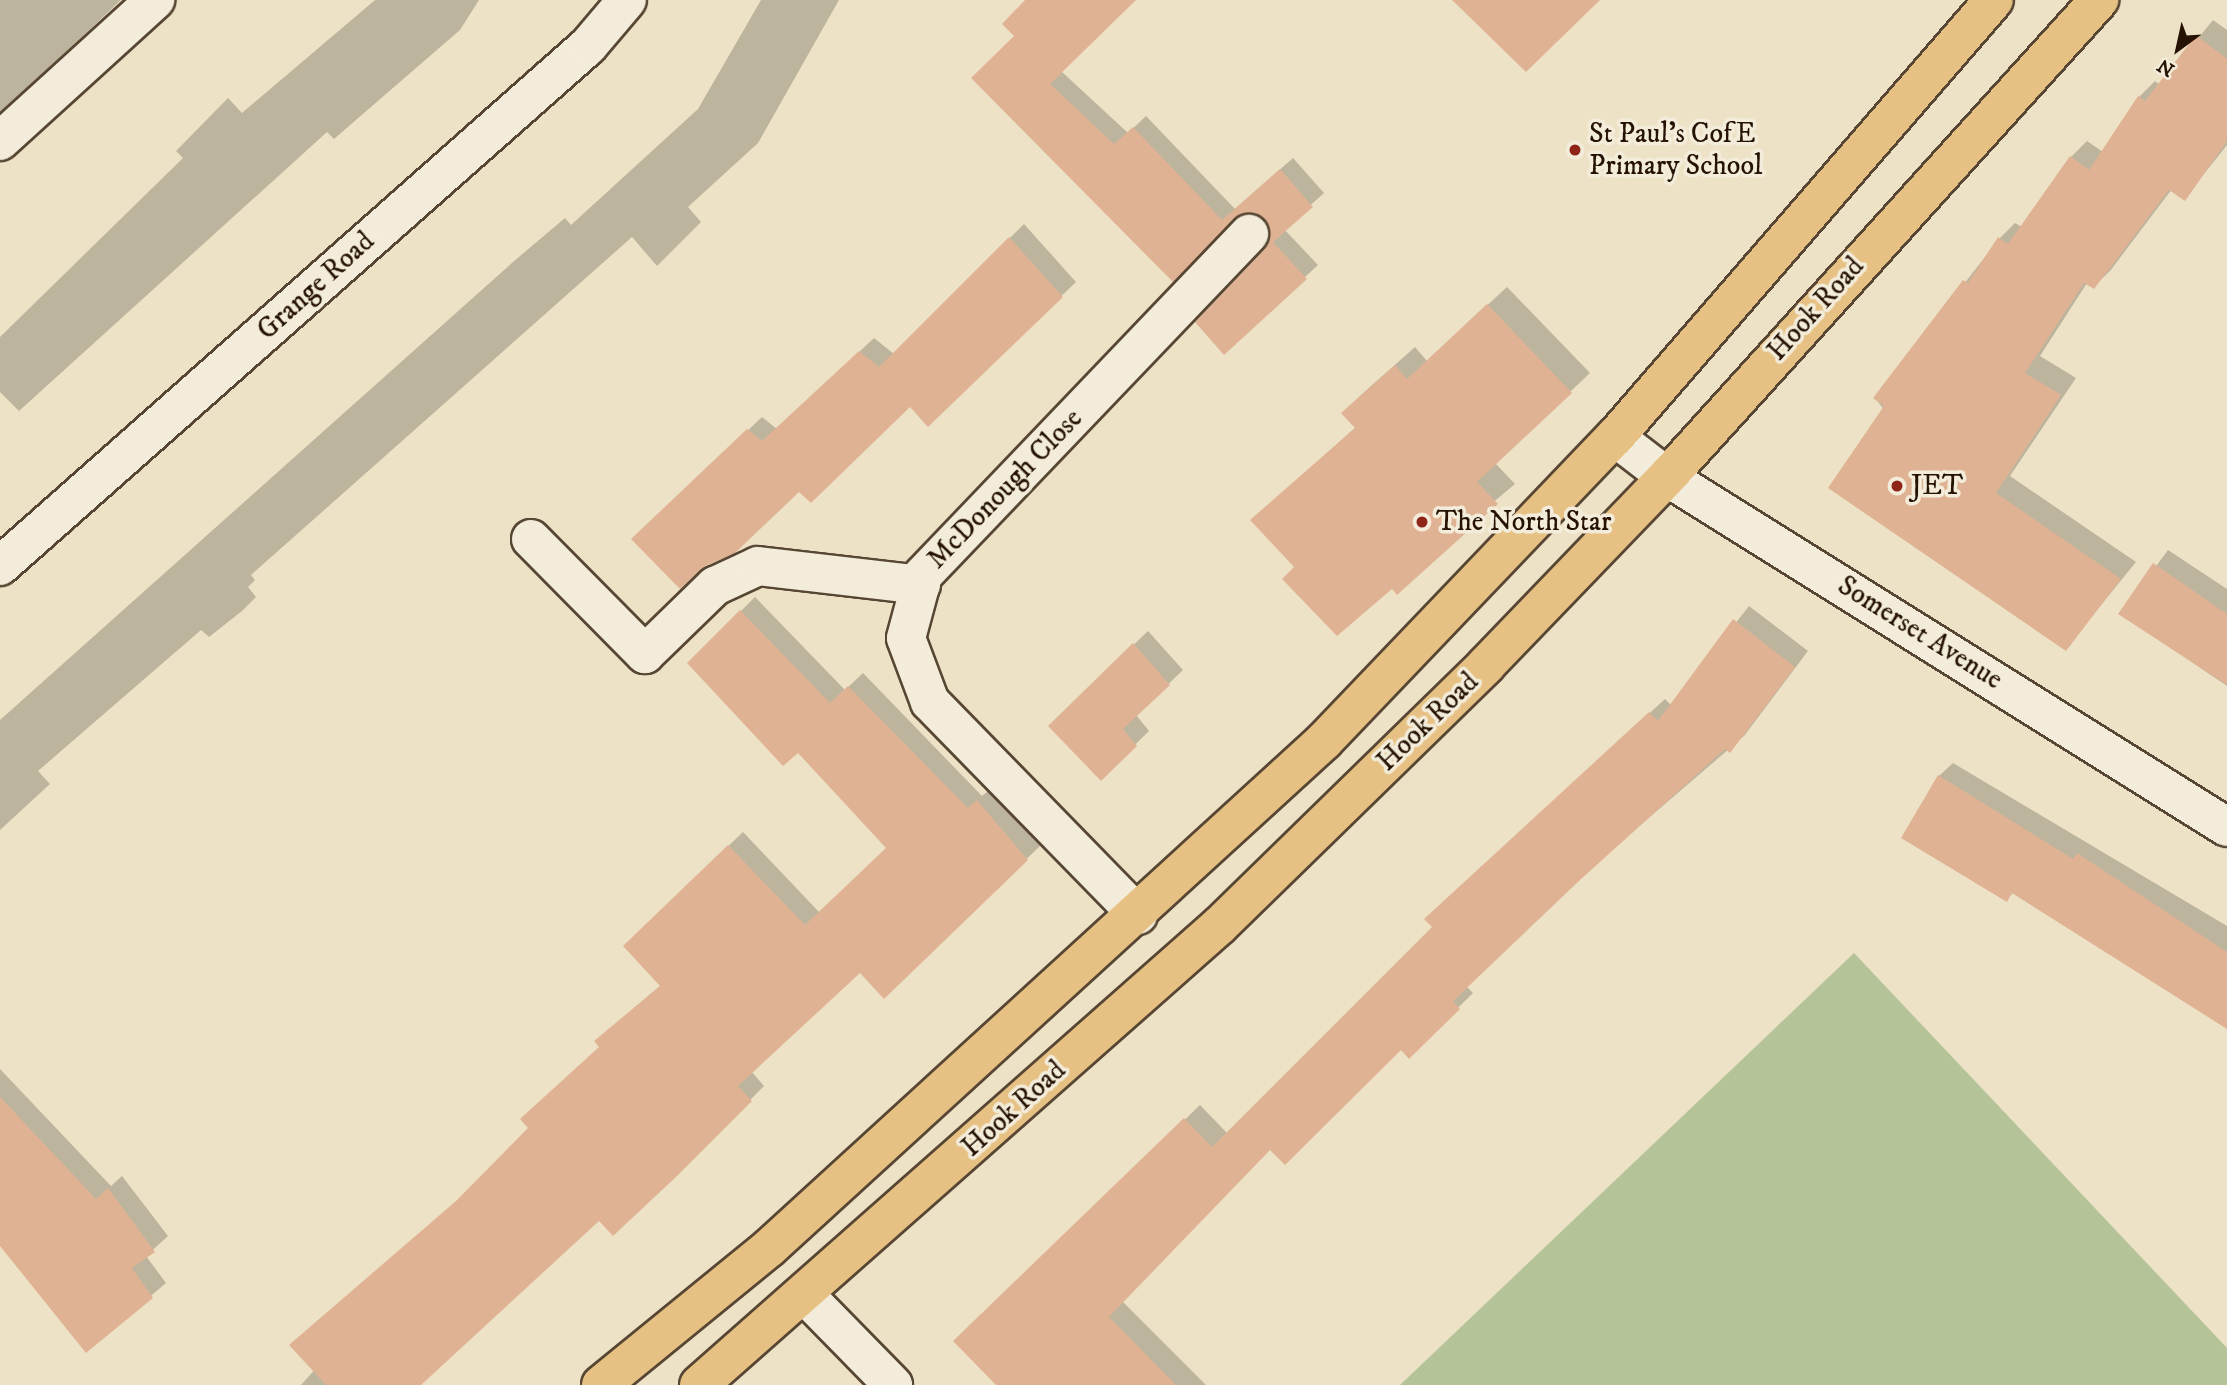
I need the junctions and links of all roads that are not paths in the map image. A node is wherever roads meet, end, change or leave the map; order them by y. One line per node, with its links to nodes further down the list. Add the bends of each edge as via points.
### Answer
1 (155, 0): 5 (street)
2 (627, 0): 10 (street, Grange Road, via 588,46)
3 (1994, 0): 7 (highway)
4 (2099, 0): 8 (highway, Hook Road)
5 (0, 141)
6 (1248, 234): 11 (street, McDonough Close, via 923,575)
7 (1615, 438): 8 (street, Somerset Avenue); 13 (highway, via 1324,741)
8 (1667, 477): 12 (street, Somerset Avenue); 14 (highway, Hook Road, via 1220,925)
9 (531, 539): 11 (street, via 645,654 715,586 758,566)
10 (0, 566)
11 (920, 585): 13 (street, McDonough Close, via 906,638 930,702)
12 (2227, 827)
13 (1138, 915): 15 (highway, via 769,1248)
14 (806, 1295): 16 (highway, Hook Road); 17 (street)
15 (601, 1385)
16 (699, 1385)
17 (893, 1385)

